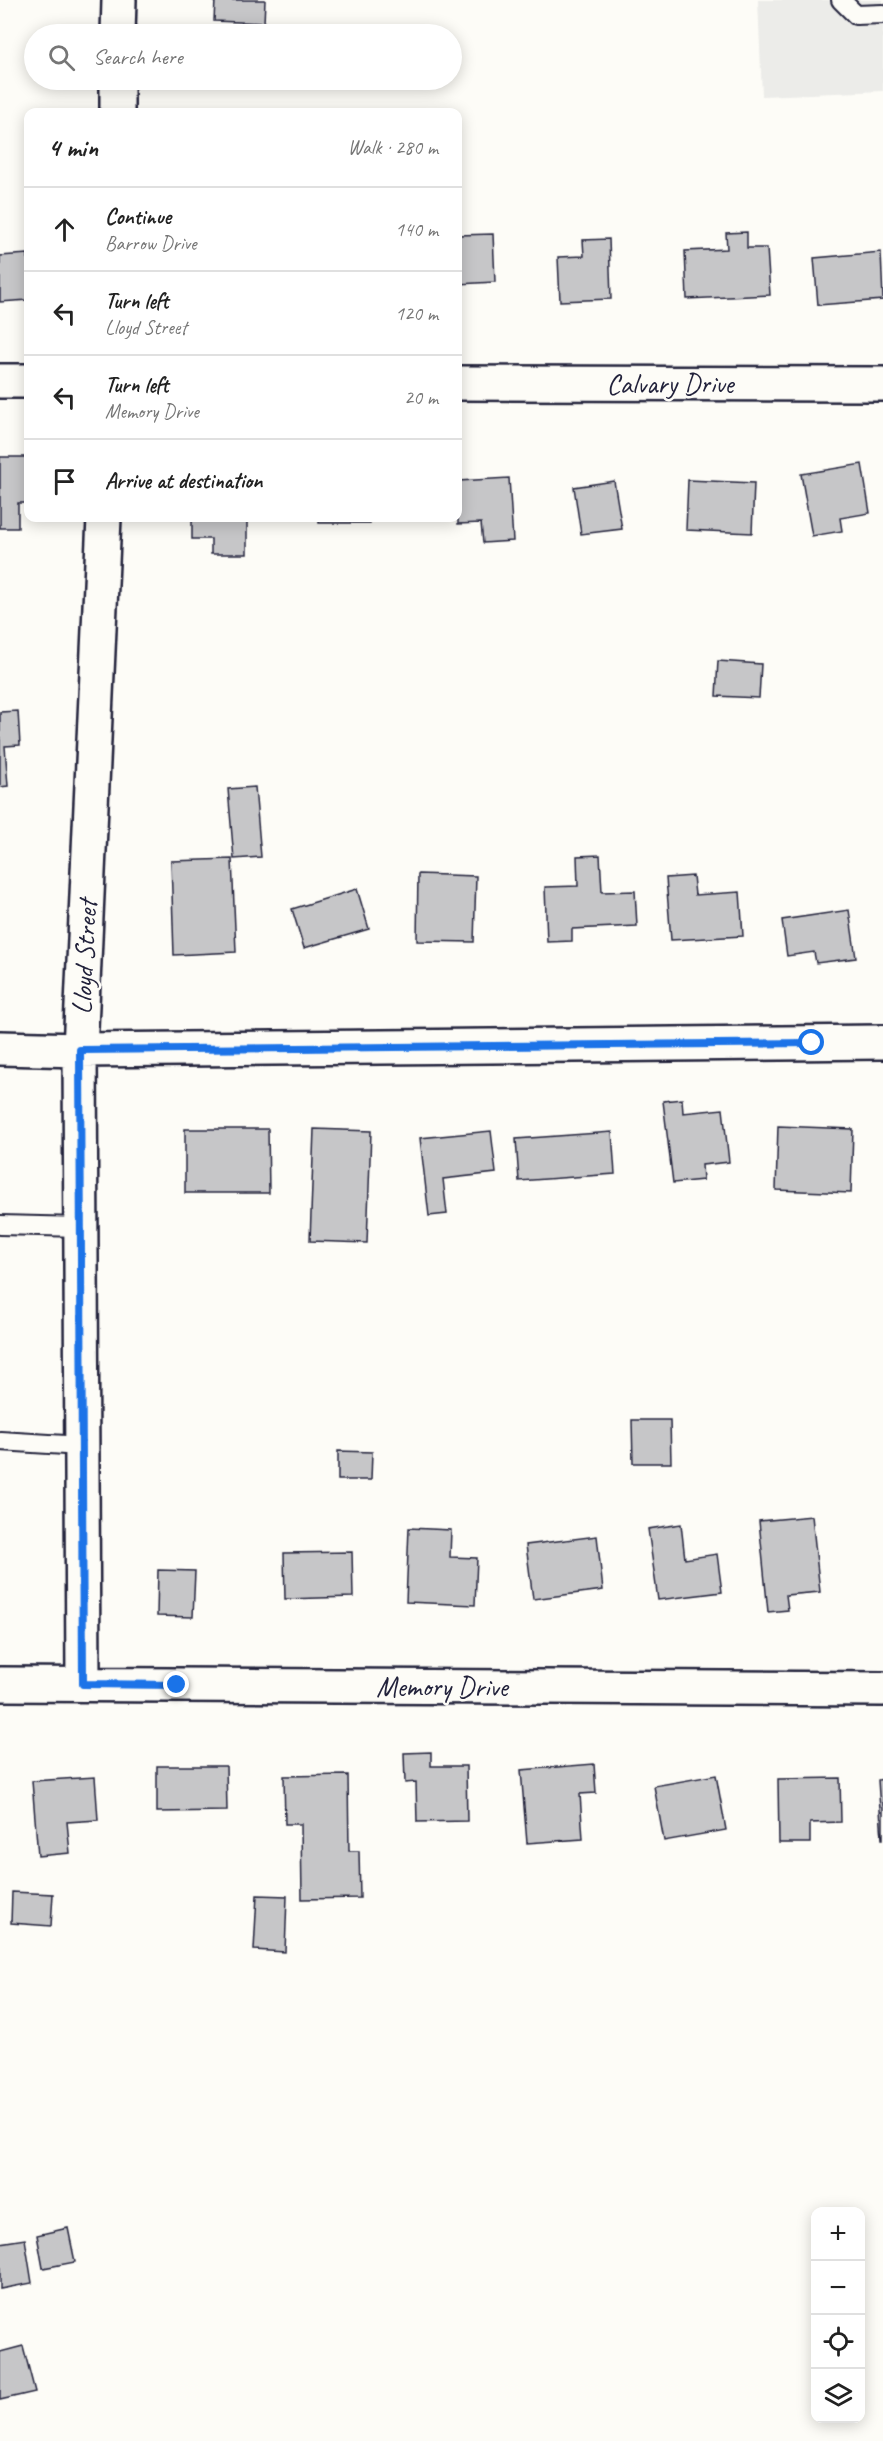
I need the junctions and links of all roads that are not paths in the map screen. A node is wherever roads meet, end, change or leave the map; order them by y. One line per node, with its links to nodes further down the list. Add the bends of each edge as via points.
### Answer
1 (119, 0): 4 (street)
2 (842, 0): 3 (lane, via 856,15)
3 (883, 14)
4 (118, 24)
5 (117, 90): 6 (street)
6 (117, 108)
7 (0, 381): 8 (street)
8 (24, 381)
9 (462, 383): 10 (street, Calvary Drive)
10 (883, 384)
11 (104, 522): 14 (street, Lloyd Street)
12 (883, 1042): 14 (street)
13 (0, 1048): 14 (street)
14 (80, 1050): 16 (street, Lloyd Street)
15 (0, 1225): 16 (lane)
16 (81, 1227): 18 (street, Lloyd Street)
17 (0, 1441): 18 (lane)
18 (82, 1446): 20 (street, Lloyd Street)
19 (0, 1684): 20 (street, Memory Drive)
20 (83, 1684): 21 (street, Memory Drive)
21 (883, 1689)

